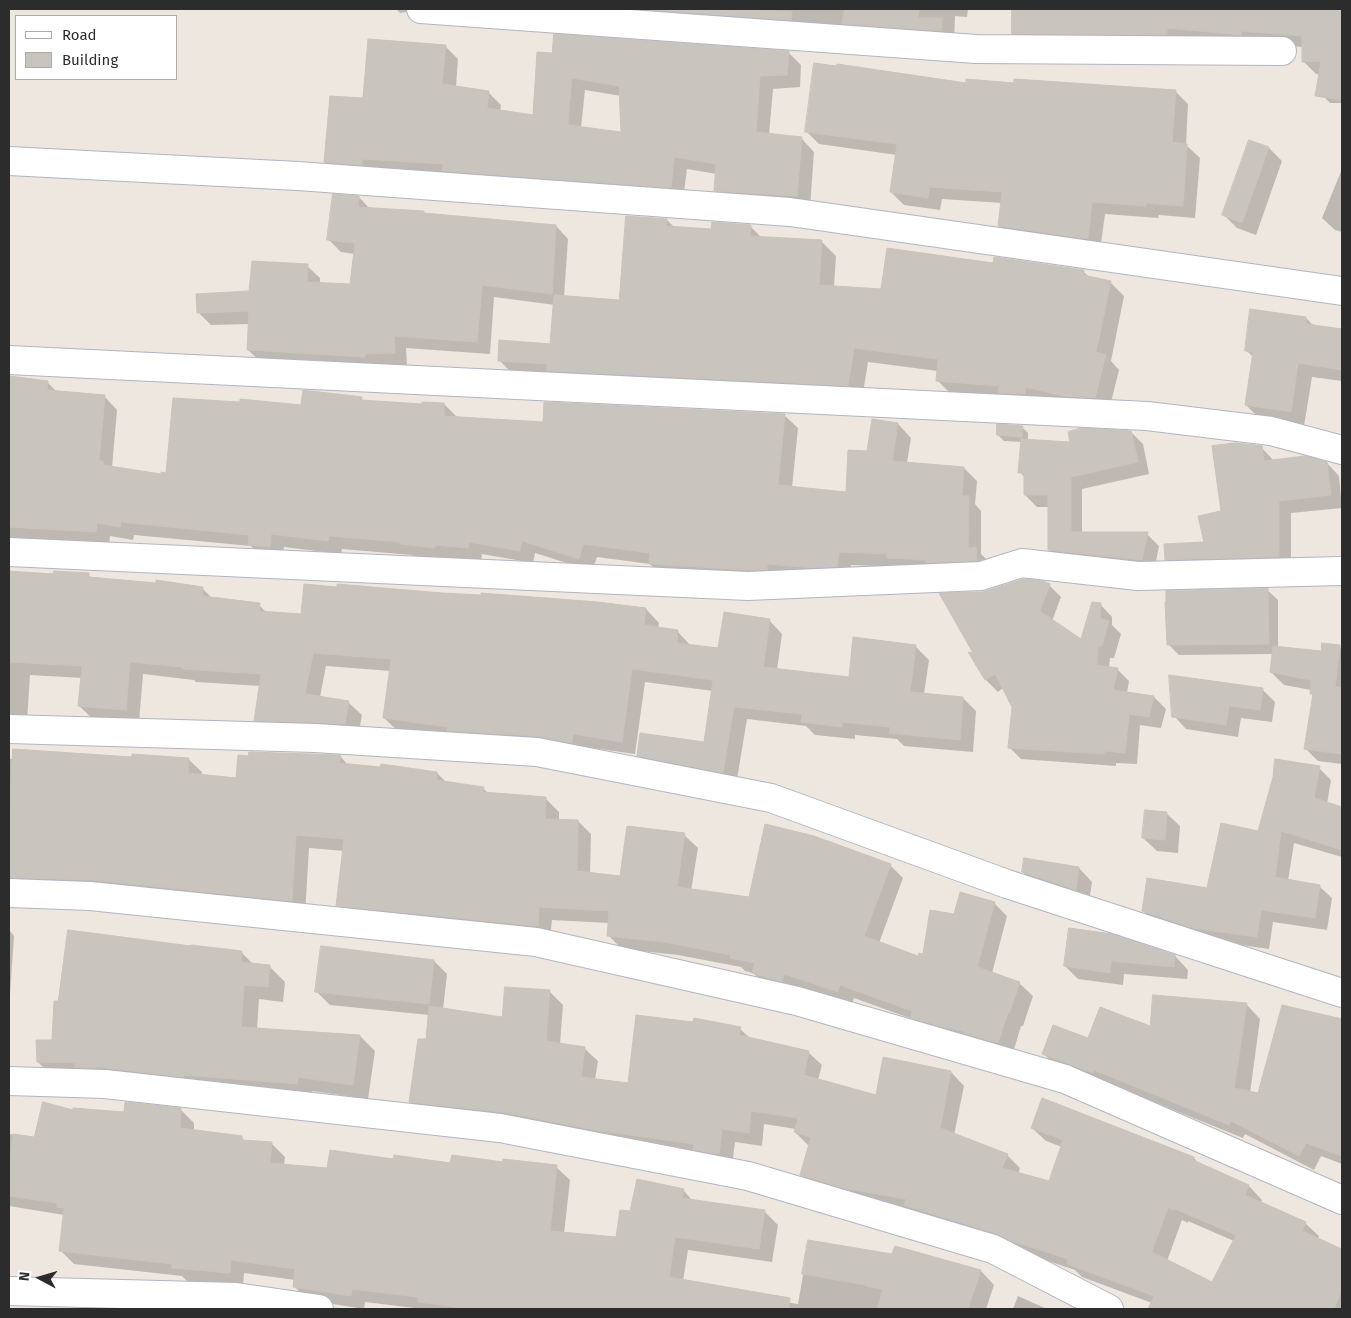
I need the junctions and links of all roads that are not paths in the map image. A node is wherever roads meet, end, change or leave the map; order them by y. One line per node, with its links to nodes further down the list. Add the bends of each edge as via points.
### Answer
1 (421, 9): 2 (street, via 976,49)
2 (1282, 51)
3 (9, 161): 4 (street, via 298,176 790,212)
4 (1342, 291)
5 (9, 360): 6 (street, via 1147,416 1271,431)
6 (1342, 450)
7 (9, 552): 8 (street, via 748,586 981,576 1022,563 1138,576)
8 (1342, 571)
9 (9, 729): 11 (street, via 315,738 547,754 771,798 1007,884)
10 (9, 893): 13 (street, via 90,896 536,942 778,997 1065,1078)
11 (1342, 993)
12 (9, 1081): 16 (street, via 105,1084 500,1128 748,1176 993,1249)
13 (1342, 1200)
14 (9, 1291): 15 (street, via 236,1297)
15 (319, 1309)
16 (1109, 1309)

